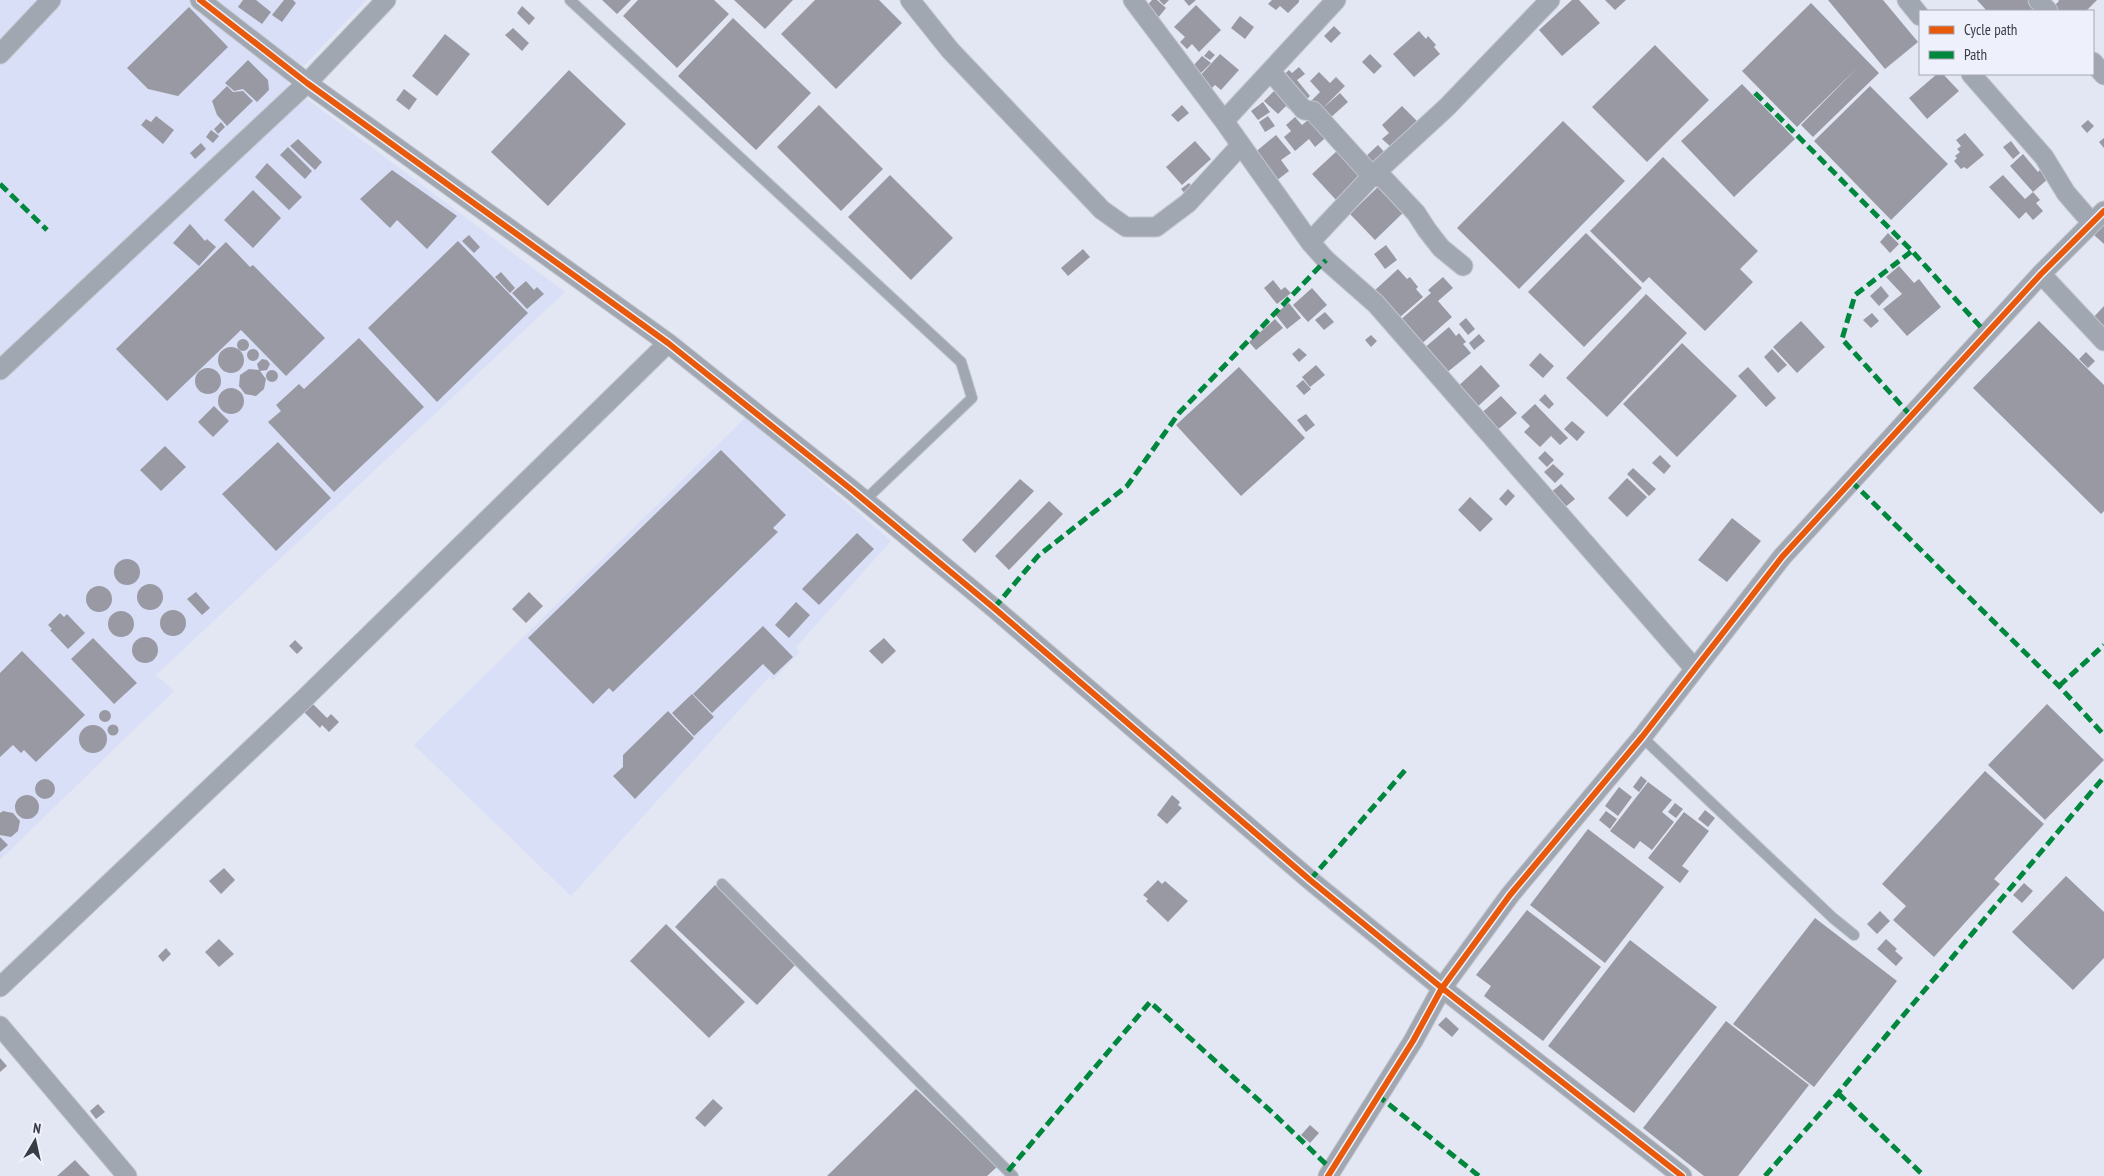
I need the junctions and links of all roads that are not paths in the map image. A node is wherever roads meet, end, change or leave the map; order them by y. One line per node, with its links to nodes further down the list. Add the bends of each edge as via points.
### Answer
1 (51, 0): 13 (street)
2 (200, 0): 18 (street)
3 (386, 0): 18 (street)
4 (570, 0): 29 (lane, via 961,362 972,398)
5 (910, 0): 20 (street, via 950,50 1102,210 1126,228 1156,226 1188,203)
6 (1133, 0): 19 (street)
7 (1336, 0): 15 (street)
8 (1550, 0): 21 (street, via 1447,106)
9 (1907, 0): 12 (street)
10 (2038, 0): 11 (street)
11 (2047, 10)
12 (1919, 15)
13 (0, 54)
14 (2094, 63): 17 (street)
15 (1271, 72): 19 (street); 21 (street, via 1304,110 1313,111)
16 (1972, 75): 22 (street, via 2044,157 2066,193)
17 (2104, 75)
18 (307, 83): 27 (street); 28 (street)
19 (1224, 121): 20 (street)
20 (1241, 145): 23 (street)
21 (1372, 176): 23 (street); 24 (street, via 1383,178 1416,213 1441,248)
22 (2098, 217): 25 (street)
23 (1310, 242): 30 (street, via 1376,304)
24 (1463, 266)
25 (2041, 274): 26 (street); 30 (street, via 1782,557)
26 (2104, 340)
27 (668, 343): 29 (street); 34 (street, via 303,700)
28 (0, 370)
29 (864, 501): 35 (street)
30 (1694, 668): 31 (street)
31 (1642, 737): 33 (lane); 35 (street, via 1510,894)
32 (722, 884): 38 (lane)
33 (1854, 935)
34 (0, 987)
35 (1442, 988): 39 (street); 40 (street)
36 (0, 1026): 37 (street)
37 (127, 1176)
38 (1013, 1176)
39 (1328, 1176)
40 (1682, 1176)

